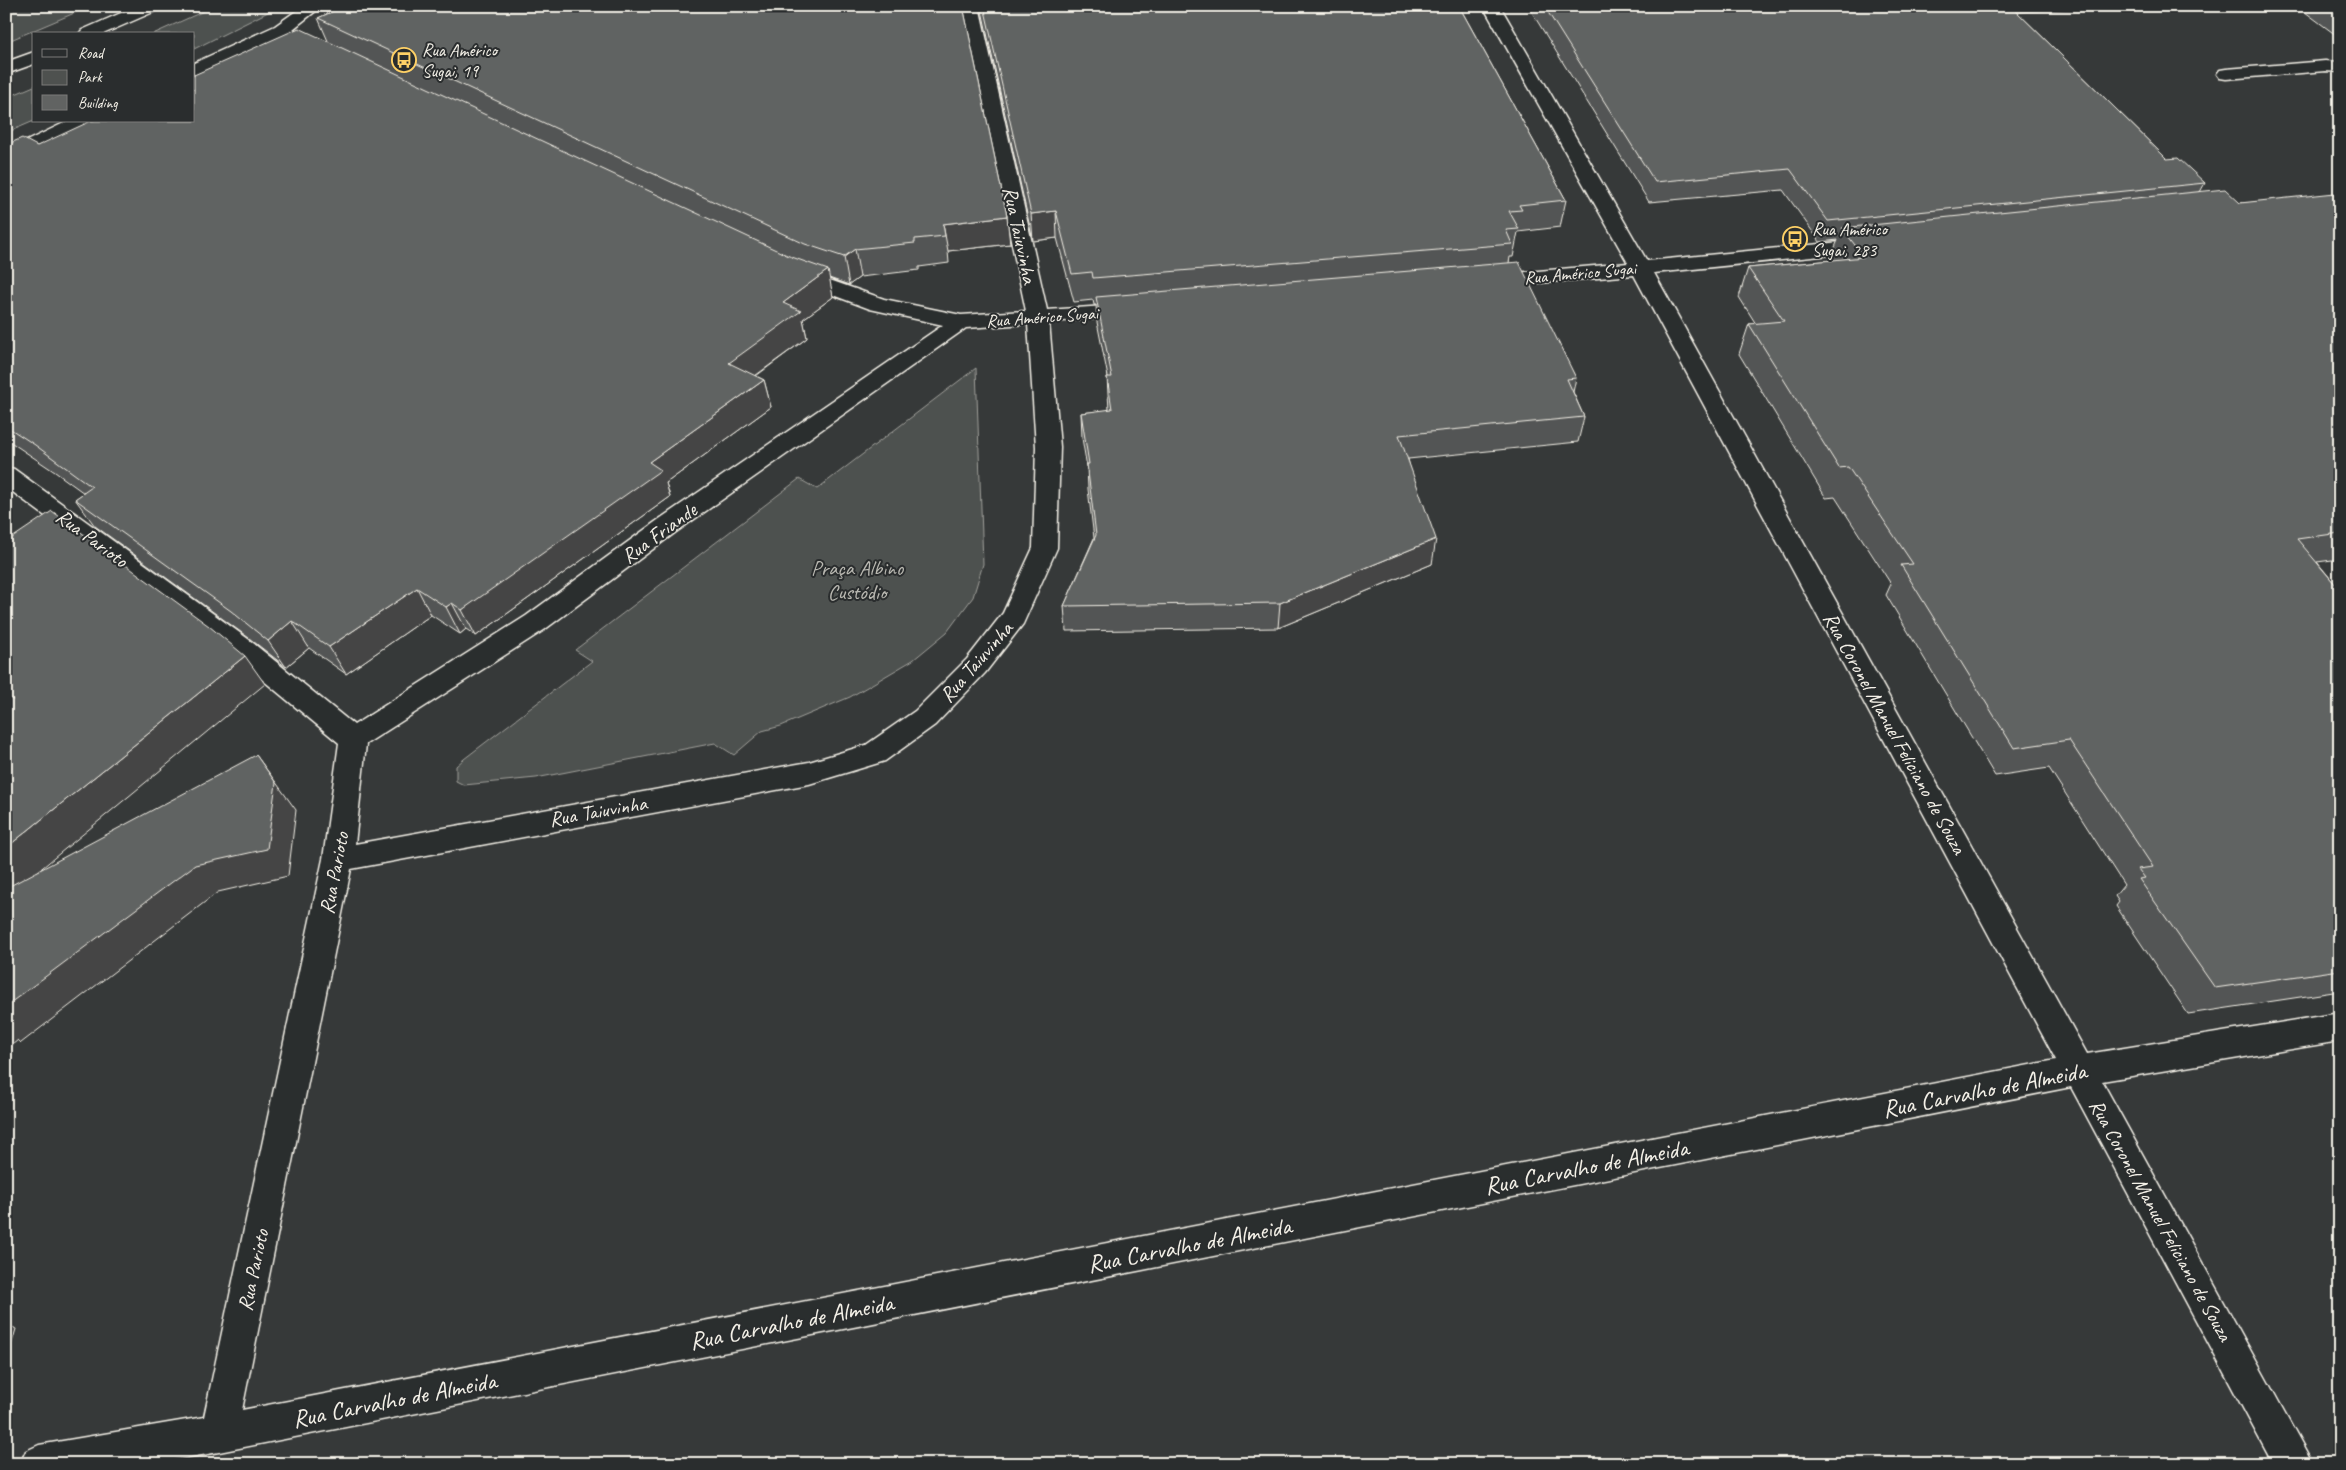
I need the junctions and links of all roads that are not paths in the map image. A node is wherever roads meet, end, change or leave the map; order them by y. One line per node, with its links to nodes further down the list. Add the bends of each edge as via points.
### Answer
1 (152, 6): 6 (street)
2 (314, 6): 5 (street)
3 (970, 6): 20 (street, Rua Taiuvinha)
4 (1491, 6): 17 (street, Rua Coronel Manuel Feliciano de Souza)
5 (280, 30): 8 (street); 11 (street)
6 (93, 32)
7 (32, 58): 10 (street)
8 (339, 58)
9 (2340, 67): 12 (street)
10 (6, 69)
11 (195, 70)
12 (2226, 74)
13 (82, 122): 14 (street)
14 (6, 158)
15 (1894, 242): 17 (street, Rua Américo Sugai)
16 (776, 265): 21 (street, Rua Américo Sugai, via 878,304)
17 (1641, 268): 18 (street, Rua Américo Sugai); 26 (street, Rua Coronel Manuel Feliciano de Souza)
18 (1472, 282)
19 (1156, 308): 20 (street, Rua Américo Sugai)
20 (1038, 318): 21 (street, Rua Américo Sugai); 24 (street, Rua Taiuvinha, via 1048,447 1045,548 1014,617 976,666 925,718 875,753 809,773)
21 (961, 322): 23 (street, Rua Friande, via 667,526 535,623)
22 (6, 475): 23 (street, Rua Parioto, via 240,646)
23 (353, 739): 24 (street, Rua Parioto)
24 (338, 859): 27 (street, Rua Parioto)
25 (2340, 1027): 26 (street, Rua Carvalho de Almeida)
26 (2080, 1070): 27 (street, Rua Carvalho de Almeida); 29 (street, Rua Coronel Manuel Feliciano de Souza)
27 (220, 1433): 28 (street, Rua Carvalho de Almeida)
28 (39, 1464)
29 (2294, 1464)

